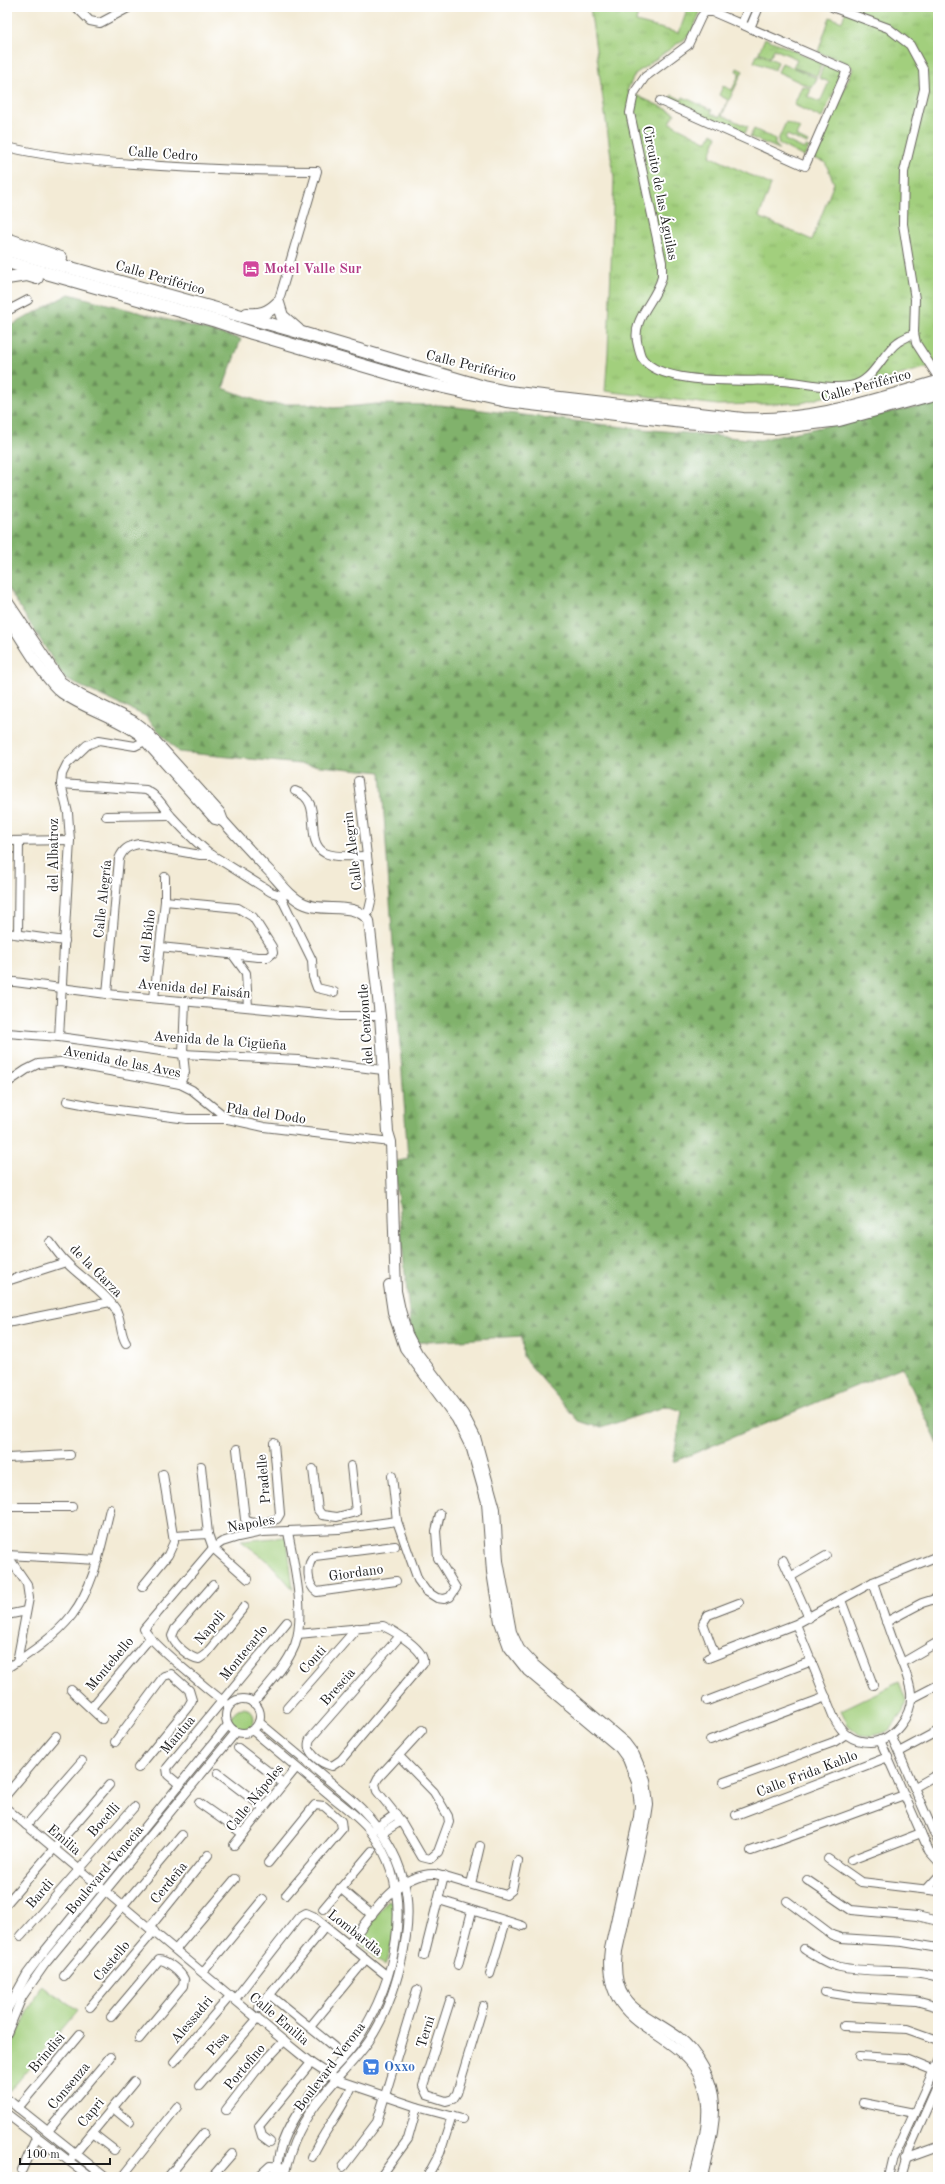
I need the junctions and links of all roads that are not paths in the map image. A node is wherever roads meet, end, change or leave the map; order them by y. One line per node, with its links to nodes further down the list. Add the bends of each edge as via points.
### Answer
1 (76, 7): 2 (street, via 95,23 100,23)
2 (130, 7)
3 (749, 7): 6 (street)
4 (759, 7): 7 (street)
5 (832, 7): 21 (street, via 888,28 910,45 923,69 924,89 904,172 903,224 914,299)
6 (742, 23): 7 (street); 21 (street, Circuito de las Águilas, via 713,12 705,12 688,45 645,77 634,93 630,113 662,262 662,277 637,323 637,342 642,358 662,373 692,379 782,381 828,387 851,386 866,379 877,368 886,352 898,341)
7 (750, 28): 8 (street, via 847,70 805,166)
8 (660, 101)
9 (7, 147): 17 (street, Calle Cedro, via 49,156 116,163 208,170 318,171)
10 (7, 239): 15 (highway, via 88,268)
11 (7, 250): 15 (highway, Calle Periférico)
12 (7, 262): 14 (highway, Calle Periférico)
13 (7, 278): 14 (highway, via 27,275 63,284)
14 (72, 280): 24 (highway, Calle Periférico, via 416,381 506,401 683,422 774,428 839,420)
15 (108, 280): 19 (highway, Calle Periférico)
16 (28, 300): 18 (street)
17 (278, 304): 19 (highway, via 263,314); 20 (highway, via 286,321)
18 (7, 312)
19 (232, 314): 20 (highway, Calle Periférico)
20 (302, 333): 23 (highway, Calle Periférico, via 508,392 743,419 785,419 839,411)
21 (914, 333): 22 (street, via 916,343)
22 (938, 377)
23 (938, 382)
24 (936, 394)
25 (7, 601): 33 (main road, via 61,682 80,695 133,721 146,731 220,813)
26 (7, 616): 27 (main road, via 55,687 75,701 127,726)
27 (145, 741): 29 (street, via 135,746 99,740 87,745 67,764); 33 (main road, via 215,818)
28 (358, 781): 38 (street, Calle Alegrin)
29 (60, 784): 31 (street, via 146,790 154,794); 34 (street, del Albatroz, via 68,813)
30 (295, 792): 38 (street, via 304,794 310,801 316,841 320,850 327,854)
31 (170, 815): 32 (street); 37 (street, via 202,848)
32 (106, 816)
33 (223, 821): 40 (main road)
34 (70, 840): 35 (street); 45 (street, del Albatroz)
35 (18, 841): 36 (street); 44 (street)
36 (7, 842)
37 (212, 854): 40 (street, via 270,892); 51 (street, Calle Alegría, via 200,855 139,844 131,845 123,851 119,859)
38 (366, 856): 42 (street, Calle Alegrin, via 372,897)
39 (165, 877): 41 (street, del Búho)
40 (285, 894): 42 (main road, via 315,908 354,911); 50 (street, via 312,960 315,985)
41 (165, 901): 46 (street, del Búho); 47 (street, via 238,908 253,916 273,953 268,957)
42 (365, 916): 55 (main road, del Cenzontle, via 371,927)
43 (7, 933): 44 (street)
44 (18, 934): 45 (street)
45 (65, 941): 49 (street, del Albatroz)
46 (160, 947): 47 (street); 52 (street, del Búho)
47 (233, 955): 54 (street, via 246,972)
48 (7, 981): 49 (street, Avenida del Faisán)
49 (62, 988): 51 (street, Avenida del Faisán); 57 (street, del Albatroz)
50 (334, 992)
51 (107, 994): 52 (street, Avenida del Faisán)
52 (154, 998): 53 (street, Avenida del Faisán)
53 (185, 1001): 54 (street, Avenida del Faisán); 58 (street)
54 (248, 1007): 55 (street, Avenida del Faisán, via 340,1016)
55 (380, 1016): 59 (main road, del Cenzontle)
56 (7, 1033): 57 (street, Avenida de la Cigüeña)
57 (59, 1036): 58 (street, Avenida de la Cigüeña)
58 (183, 1054): 59 (street, Avenida de la Cigüeña, via 298,1060); 61 (street, via 185,1072)
59 (383, 1070): 64 (main road, del Cenzontle)
60 (7, 1083): 61 (street, Avenida de las Aves, via 38,1064 61,1062)
61 (180, 1084): 63 (street, Avenida de las Aves, via 192,1090)
62 (67, 1101): 63 (street, Pda del Dodo, via 187,1119)
63 (228, 1119): 64 (street, Pda del Dodo, via 264,1127)
64 (388, 1138): 303 (main road, del Cenzontle, via 393,1291 412,1345 474,1432 494,1501 498,1561 516,1651 528,1670 625,1743 634,1755 645,1780 648,1805 646,1818 615,1966 620,1989 633,2007 641,2015 680,2039 695,2054 705,2070 714,2104 714,2126)
65 (50, 1242): 66 (street, de la Garza)
66 (66, 1262): 67 (street); 68 (street, de la Garza, via 100,1290)
67 (7, 1281)
68 (110, 1302): 69 (street); 70 (street, de la Garza, via 118,1313 121,1336)
69 (7, 1323)
70 (126, 1343)
71 (274, 1443): 86 (street, Pradelle, via 280,1514 277,1519)
72 (237, 1449): 86 (street, via 245,1519 250,1522)
73 (70, 1455): 74 (street)
74 (7, 1458)
75 (201, 1466): 90 (street)
76 (351, 1466): 84 (street, via 356,1512)
77 (313, 1469): 84 (street, via 318,1510 322,1515)
78 (163, 1474): 91 (street)
79 (392, 1476): 85 (street)
80 (72, 1507): 81 (street)
81 (7, 1508)
82 (110, 1508): 97 (street)
83 (440, 1514): 85 (street, via 436,1531 438,1558 456,1588 450,1597 444,1599 430,1594 422,1586)
84 (337, 1517): 87 (street)
85 (397, 1521): 87 (street, Napoles)
86 (262, 1522): 88 (street)
87 (339, 1529): 89 (street, Napoles)
88 (262, 1532): 89 (street, Napoles); 93 (street, Napoles, via 238,1537)
89 (288, 1532): 100 (street)
90 (208, 1534): 91 (street); 93 (street)
91 (174, 1536): 106 (street, via 172,1549)
92 (395, 1546): 99 (street, Giordano, via 315,1556 310,1562)
93 (213, 1548): 102 (street); 120 (street, Napoles, via 145,1626 145,1632)
94 (7, 1555): 97 (street); 111 (street, via 27,1584 29,1598)
95 (826, 1556): 101 (street)
96 (938, 1556): 104 (street)
97 (98, 1560): 125 (street, via 85,1593 71,1616 51,1636)
98 (783, 1560): 101 (street)
99 (309, 1574): 100 (street, Giordano); 103 (street, Giordano, via 312,1587 317,1592)
100 (295, 1576): 118 (street)
101 (790, 1577): 113 (street)
102 (248, 1579)
103 (396, 1581)
104 (873, 1582): 108 (street); 115 (street)
105 (212, 1584): 122 (street, Napoli, via 173,1632 172,1639)
106 (142, 1587)
107 (938, 1598): 115 (street, via 922,1603)
108 (841, 1600): 113 (street); 130 (street)
109 (739, 1603): 116 (street, via 704,1618 712,1657)
110 (244, 1608): 122 (street, Napoli, via 203,1657 196,1658)
111 (26, 1611): 112 (street); 125 (street)
112 (7, 1615)
113 (809, 1618): 116 (street)
114 (286, 1622): 137 (street, Montecarlo)
115 (886, 1622): 126 (street)
116 (796, 1624): 124 (street)
117 (357, 1628): 118 (street, Conti); 119 (street, Conti, via 383,1626); 139 (street, Conti)
118 (298, 1634): 136 (street, via 283,1666)
119 (400, 1636): 157 (street, Brescia, via 310,1739 309,1747); 157 (street, Conti, via 422,1654 423,1663 340,1760 332,1766)
120 (150, 1638): 123 (street); 138 (street, Montebello)
121 (938, 1642): 126 (street)
122 (184, 1650): 123 (street)
123 (175, 1661): 128 (street)
124 (812, 1661): 133 (street); 135 (street)
125 (16, 1662): 127 (street)
126 (902, 1663): 134 (street)
127 (7, 1668)
128 (190, 1673): 129 (street); 137 (street)
129 (182, 1683): 152 (street, via 171,1674 164,1676); 160 (street, via 191,1694 190,1704)
130 (873, 1685)
131 (938, 1685): 134 (street)
132 (71, 1690): 138 (street, Montebello)
133 (826, 1697): 147 (street, via 834,1718); 150 (street)
134 (911, 1699): 148 (street, via 906,1715)
135 (707, 1701)
136 (253, 1703): 137 (street, via 244,1699); 141 (street, via 258,1708)
137 (226, 1704): 142 (street); 167 (street, Mantua, via 167,1768 168,1775)
138 (91, 1708): 140 (street, Montebello)
139 (287, 1708)
140 (102, 1719)
141 (259, 1722): 143 (street); 159 (street, Boulevard Verona)
142 (228, 1725): 146 (street); 167 (street, Boulevard Venecia)
143 (252, 1730): 146 (street, via 245,1733); 161 (street, Boulevard Verona)
144 (422, 1730): 155 (street)
145 (938, 1731): 154 (street)
146 (236, 1732): 208 (street, Boulevard Venecia)
147 (846, 1734): 151 (street, via 863,1741); 164 (street, via 834,1742)
148 (891, 1735): 151 (street); 154 (street)
149 (56, 1736): 169 (street)
150 (710, 1740)
151 (880, 1740): 156 (street)
152 (115, 1742)
153 (238, 1748): 165 (street)
154 (899, 1752): 168 (street)
155 (399, 1756): 177 (street, via 375,1784 377,1791); 179 (street, via 434,1792 448,1816 447,1828 434,1857 422,1857)
156 (888, 1757): 170 (street); 178 (street, Calle Frida Kahlo)
157 (317, 1758): 159 (street)
158 (82, 1761): 180 (street)
159 (311, 1766): 181 (street, Boulevard Verona, via 365,1811)
160 (138, 1768)
161 (296, 1768): 165 (street, Calle Nápoles); 171 (street, Boulevard Verona)
162 (218, 1773): 174 (street)
163 (938, 1774): 168 (street)
164 (724, 1782)
165 (283, 1783): 174 (street, Calle Nápoles)
166 (109, 1785): 188 (street)
167 (180, 1785): 204 (street, Boulevard Venecia)
168 (915, 1787): 185 (street)
169 (7, 1794)
170 (904, 1795): 182 (street); 189 (street)
171 (338, 1802): 176 (street); 181 (street, Boulevard Verona)
172 (199, 1803): 183 (street)
173 (134, 1807): 197 (street, Bocelli)
174 (264, 1808): 183 (street, Calle Nápoles)
175 (7, 1809): 180 (street, Emilia)
176 (332, 1812): 196 (street, via 321,1804 314,1806); 210 (street, via 341,1821 342,1829)
177 (396, 1814): 179 (street); 181 (street)
178 (736, 1815)
179 (401, 1821): 181 (street)
180 (26, 1825): 188 (street, Emilia)
181 (377, 1830): 202 (street, Boulevard Verona, via 392,1850); 206 (street, Boulevard Verona)
182 (920, 1833): 193 (street); 195 (street, via 928,1851)
183 (243, 1834): 186 (street, Calle Nápoles)
184 (182, 1835): 215 (street)
185 (938, 1842)
186 (234, 1845)
187 (480, 1846): 203 (street)
188 (54, 1848): 197 (street, Emilia); 214 (street)
189 (751, 1850)
190 (372, 1851): 205 (street)
191 (208, 1855): 224 (street, Cerdeña)
192 (828, 1859): 207 (street, via 861,1882)
193 (851, 1860)
194 (518, 1861): 203 (street, via 509,1893 502,1894)
195 (938, 1861)
196 (268, 1863)
197 (78, 1869): 204 (street, Emilia); 225 (street, Bardi)
198 (444, 1876): 202 (street, via 430,1873); 203 (street); 212 (street)
199 (938, 1877): 207 (street)
200 (235, 1879): 229 (street)
201 (807, 1880): 221 (street, via 851,1910 917,1916)
202 (405, 1883): 206 (street); 267 (street, Boulevard Verona, via 407,1927 390,1998 368,2042)
203 (471, 1884)
204 (98, 1885): 208 (street, Emilia); 249 (street, Boulevard Venecia, via 27,1974)
205 (340, 1888): 216 (street); 219 (street)
206 (396, 1889): 219 (street); 237 (street, Boulevard Verona, via 398,1929)
207 (927, 1889): 209 (street)
208 (105, 1890): 215 (street, Calle Emilia); 254 (street, Boulevard Venecia, via 33,1979 22,1997)
209 (938, 1891)
210 (286, 1895)
211 (263, 1899): 235 (street)
212 (439, 1900): 217 (street); 230 (street)
213 (787, 1901): 227 (street, via 841,1938 904,1942)
214 (7, 1903)
215 (124, 1906): 224 (street, Calle Emilia); 238 (street)
216 (323, 1908)
217 (472, 1911): 220 (street); 233 (street)
218 (306, 1913): 223 (street, Lombardia); 243 (street, Alessadri, via 299,1917)
219 (372, 1915): 226 (street)
220 (506, 1921): 222 (street); 236 (street)
221 (938, 1921)
222 (523, 1926)
223 (325, 1927): 226 (street, Lombardia); 242 (street)
224 (152, 1929): 229 (street, Calle Emilia); 246 (street, Castello)
225 (21, 1936)
226 (348, 1945): 232 (street, Lombardia)
227 (938, 1948)
228 (804, 1949): 239 (street, via 839,1967 923,1973)
229 (176, 1950): 231 (street, Calle Emilia)
230 (424, 1956)
231 (185, 1958): 234 (street); 235 (street, Calle Emilia)
232 (366, 1959): 237 (street, Lombardia); 253 (street)
233 (458, 1965)
234 (176, 1969): 250 (street, via 162,1959 159,1960); 256 (street, via 184,1979 183,1986)
235 (202, 1972): 243 (street, Calle Emilia)
236 (490, 1974)
237 (386, 1975): 266 (street, Boulevard Verona, via 367,2025 353,2046)
238 (64, 1976)
239 (938, 1977)
240 (417, 1990): 272 (street)
241 (825, 1992): 247 (street, via 916,2001)
242 (270, 1995): 248 (street); 253 (street)
243 (233, 1997): 251 (street, Calle Emilia); 262 (street, Alessadri)
244 (450, 2000): 274 (street, Terni, via 423,2086 424,2092)
245 (483, 2006): 274 (street, via 455,2096 446,2101)
246 (90, 2007)
247 (938, 2007)
248 (259, 2008)
249 (7, 2010)
250 (111, 2017)
251 (258, 2018): 258 (street, Calle Emilia); 270 (street, Pisa)
252 (844, 2026): 257 (street, via 907,2029)
253 (310, 2027): 259 (street)
254 (7, 2033)
255 (80, 2034): 277 (street, Brindisi)
256 (139, 2039)
257 (938, 2040)
258 (284, 2041): 264 (street, Calle Emilia); 280 (street, Portofino, via 256,2071)
259 (334, 2047)
260 (860, 2056): 265 (street, via 905,2059)
261 (110, 2057): 287 (street, Consenza)
262 (174, 2062)
263 (938, 2062): 265 (street)
264 (311, 2063): 266 (street, Calle Emilia); 291 (street, via 259,2126 262,2136)
265 (936, 2071): 282 (street)
266 (327, 2075): 267 (street, Calle Emilia); 301 (street, Boulevard Verona, via 290,2127 280,2150)
267 (337, 2080): 271 (street, Calle Emilia); 301 (street, Boulevard Verona, via 304,2122)
268 (134, 2082): 278 (street, Capri)
269 (938, 2084): 297 (street)
270 (199, 2086)
271 (352, 2086): 272 (street, Calle Emilia); 296 (street, via 344,2105 318,2143)
272 (384, 2096): 276 (street, Calle Emilia); 299 (street, via 377,2122)
273 (7, 2099): 277 (street)
274 (436, 2099): 281 (street)
275 (863, 2103): 282 (street)
276 (417, 2107): 281 (street, Calle Emilia); 302 (street, via 408,2139)
277 (18, 2108): 287 (street)
278 (113, 2108): 286 (street); 288 (street, Capri)
279 (177, 2108): 307 (street)
280 (226, 2110)
281 (433, 2110): 284 (street, Calle Emilia)
282 (914, 2113): 313 (street, via 893,2160)
283 (7, 2114): 290 (street)
284 (452, 2116): 285 (street, Calle Emilia); 312 (street, via 440,2153)
285 (462, 2119)
286 (130, 2122)
287 (48, 2131): 294 (street)
288 (92, 2133): 293 (street); 294 (street, Capri)
289 (204, 2133): 308 (street)
290 (36, 2138): 298 (street); 300 (street)
291 (270, 2142)
292 (938, 2147): 297 (street)
293 (114, 2150)
294 (76, 2153): 298 (street, Capri); 306 (street)
295 (232, 2154): 309 (street)
296 (312, 2157)
297 (905, 2159): 314 (street)
298 (69, 2162): 305 (street)
299 (343, 2167)
300 (22, 2170)
301 (282, 2170): 310 (street, via 270,2166); 311 (street, Boulevard Verona)
302 (382, 2175)
303 (699, 2175)
304 (938, 2175): 315 (street)
305 (90, 2177)
306 (105, 2177)
307 (122, 2177)
308 (168, 2177)
309 (212, 2177)
310 (258, 2177)
311 (274, 2177)
312 (427, 2177)
313 (889, 2177)
314 (901, 2177)
315 (934, 2177)

